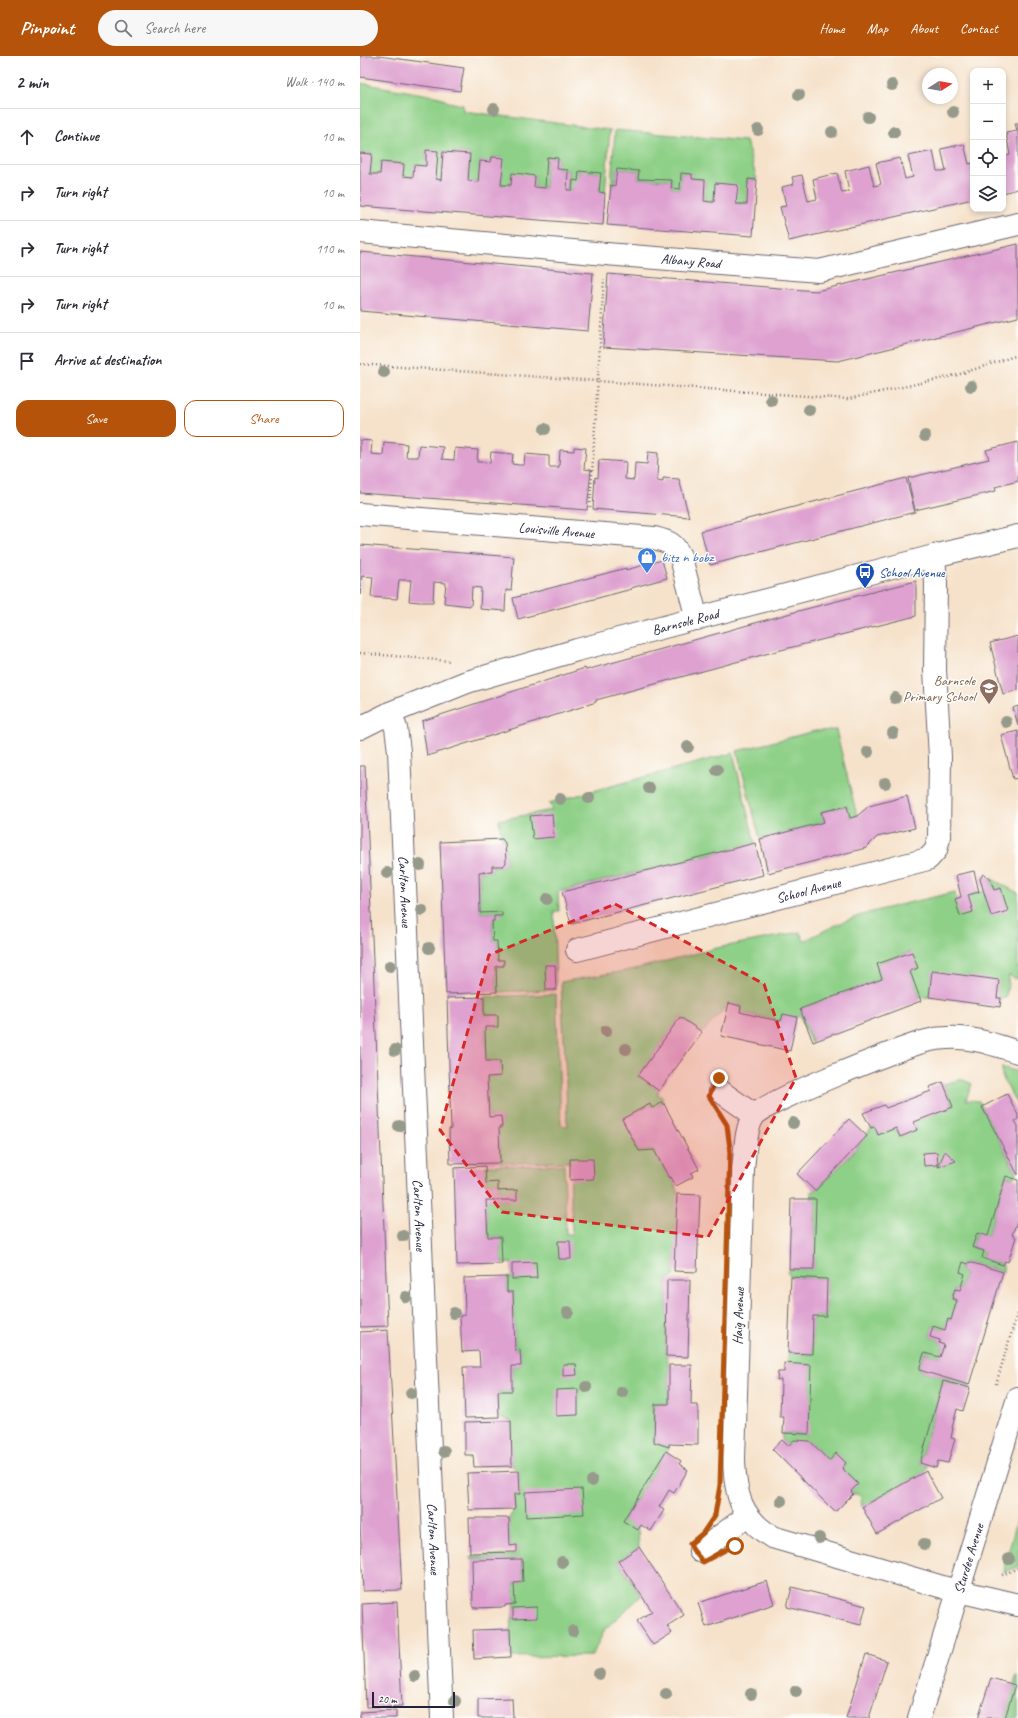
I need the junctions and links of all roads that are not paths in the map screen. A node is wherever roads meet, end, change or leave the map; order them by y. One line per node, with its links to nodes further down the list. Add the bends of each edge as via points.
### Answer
1 (1018, 224): 2 (street, Albany Road, via 823,270)
2 (360, 232)
3 (360, 514): 6 (street, Louisville Avenue, via 654,538 669,542 681,558)
4 (1018, 536): 5 (street, Barnsole Road)
5 (934, 556): 6 (street, Barnsole Road); 9 (street, School Avenue, via 934,670 940,757 939,838 936,850 928,859)
6 (697, 619): 7 (street, Barnsole Road, via 467,682)
7 (390, 713): 8 (street, Barnsole Road); 18 (street, Carlton Avenue, via 396,728 399,752)
8 (360, 728)
9 (576, 950)
10 (1018, 1052): 12 (street, via 965,1038 930,1040 794,1094)
11 (720, 1091): 12 (street)
12 (754, 1115): 14 (street, Haig Avenue, via 749,1128 743,1169 734,1459 736,1488)
13 (1018, 1398): 16 (street, Sturdee Avenue)
14 (747, 1516): 15 (street); 16 (street, Haig Avenue, via 772,1538)
15 (700, 1551)
16 (958, 1591): 17 (street, Haig Avenue); 19 (street, Sturdee Avenue)
17 (1018, 1605)
18 (442, 1718)
19 (919, 1718)

